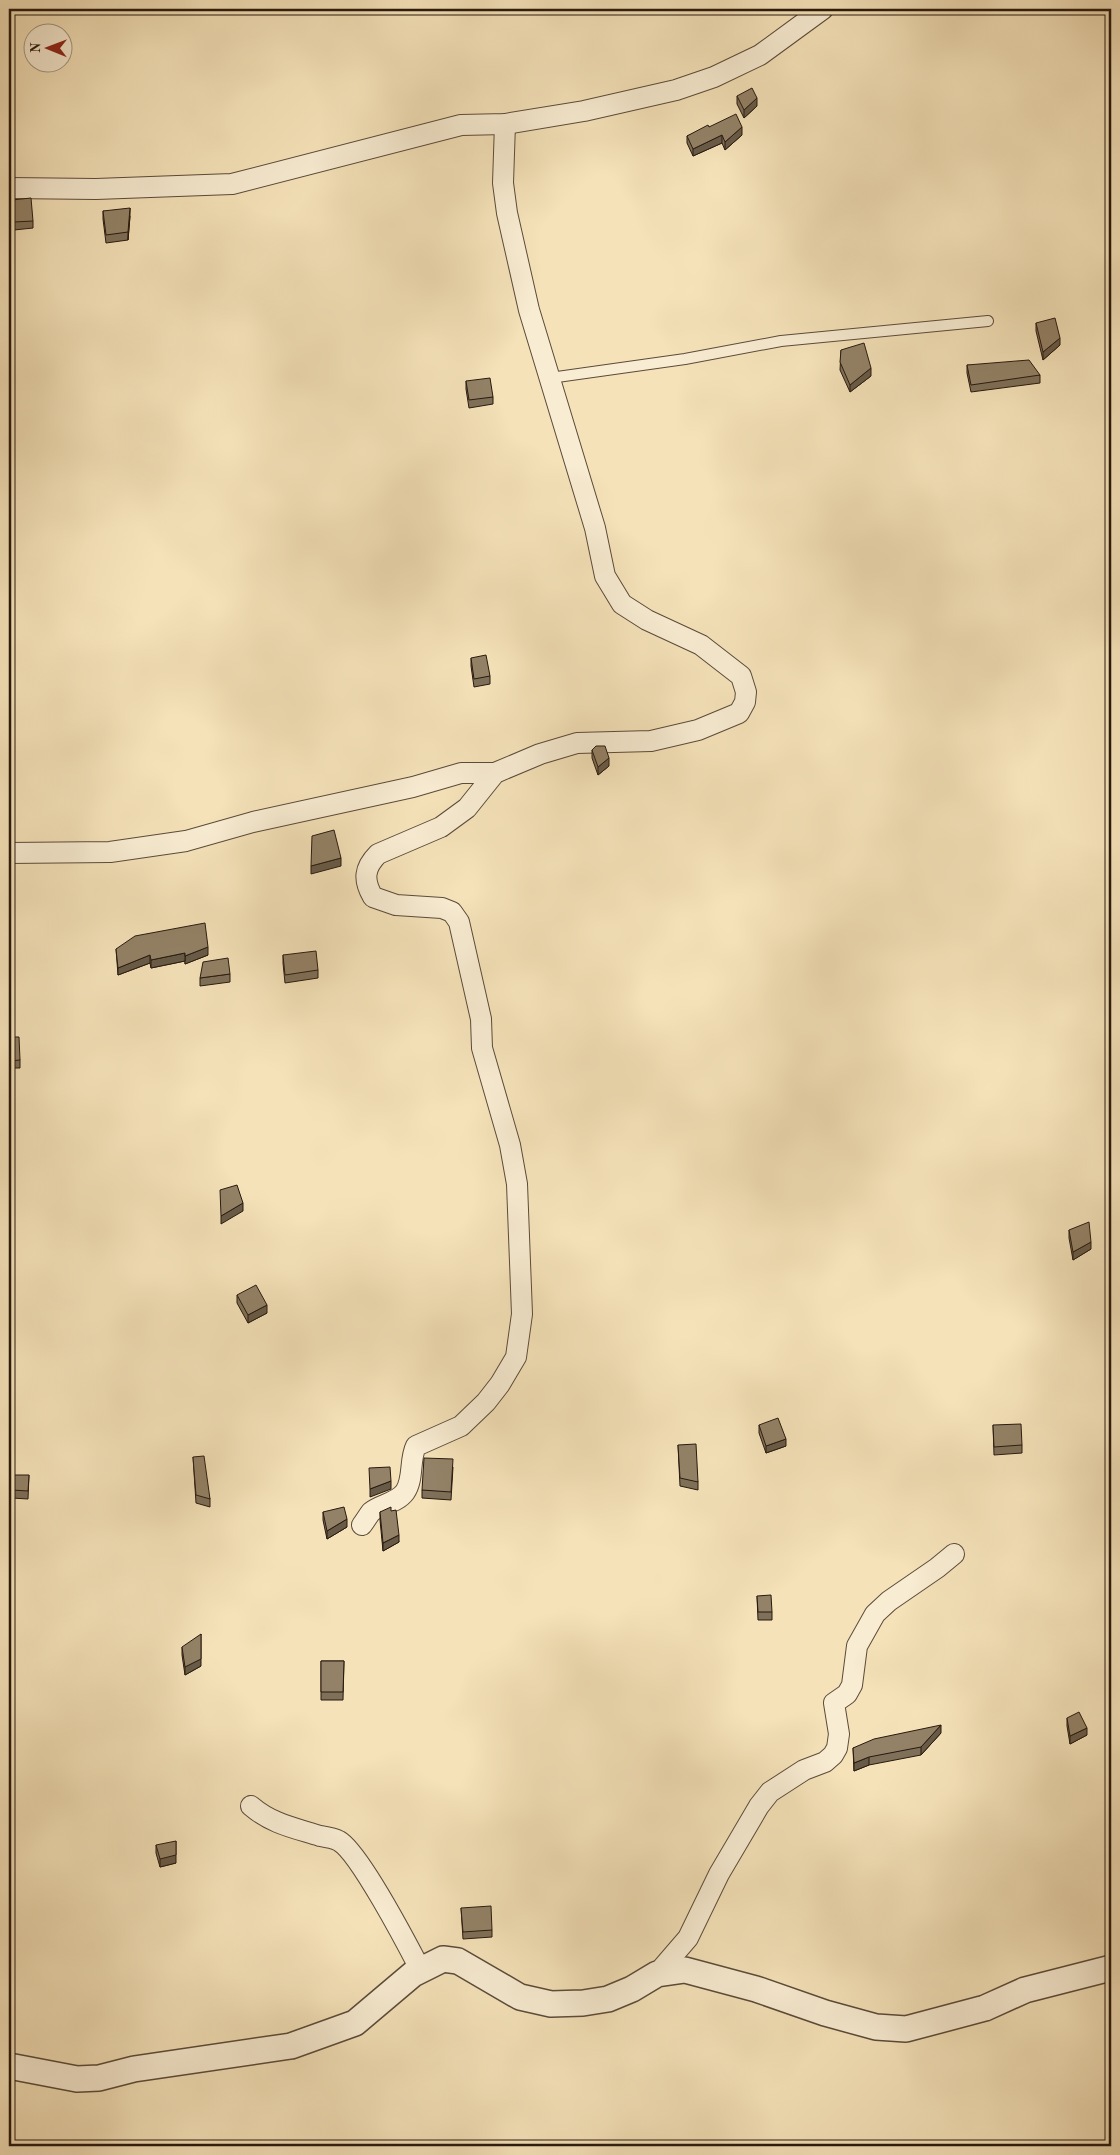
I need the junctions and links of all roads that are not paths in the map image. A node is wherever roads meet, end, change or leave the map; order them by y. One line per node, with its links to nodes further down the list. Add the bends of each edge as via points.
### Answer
1 (823, 9): 2 (street, via 760,55 714,77 676,90)
2 (505, 124): 3 (street, via 461,125 232,184 96,189); 5 (street, via 503,183 507,213 529,310)
3 (9, 188)
4 (988, 321): 5 (lane, via 781,341 685,359)
5 (550, 378): 6 (street, via 595,528 605,576 622,604 647,620 701,645 741,676 746,692 745,702 739,713 698,730 651,741 577,742)
6 (495, 773): 7 (street, via 461,773 186,841 110,852); 8 (street, via 467,808 441,827 378,854 366,871 366,882 372,898 396,905 442,908 452,912 459,922 481,1019 482,1048 508,1136 517,1184 522,1296 520,1339 516,1357 486,1402 461,1426 416,1446 405,1491 372,1512)
7 (9, 854)
8 (362, 1525)
9 (954, 1554): 13 (street, via 875,1614 857,1646 852,1685 847,1694 834,1703 839,1742 833,1755 770,1792 720,1874 688,1938)
10 (251, 1806): 12 (street, via 264,1818 339,1841 351,1851)
11 (1111, 1968): 13 (street, via 1025,1990 985,2008 906,2029 876,2027 708,1975 685,1970)
12 (420, 1969): 13 (street, via 443,1959 458,1961 520,1998 551,2004 608,1999); 14 (street, via 355,2024 290,2046 134,2069 99,2078 58,2077)
13 (657, 1974)
14 (9, 2066)

